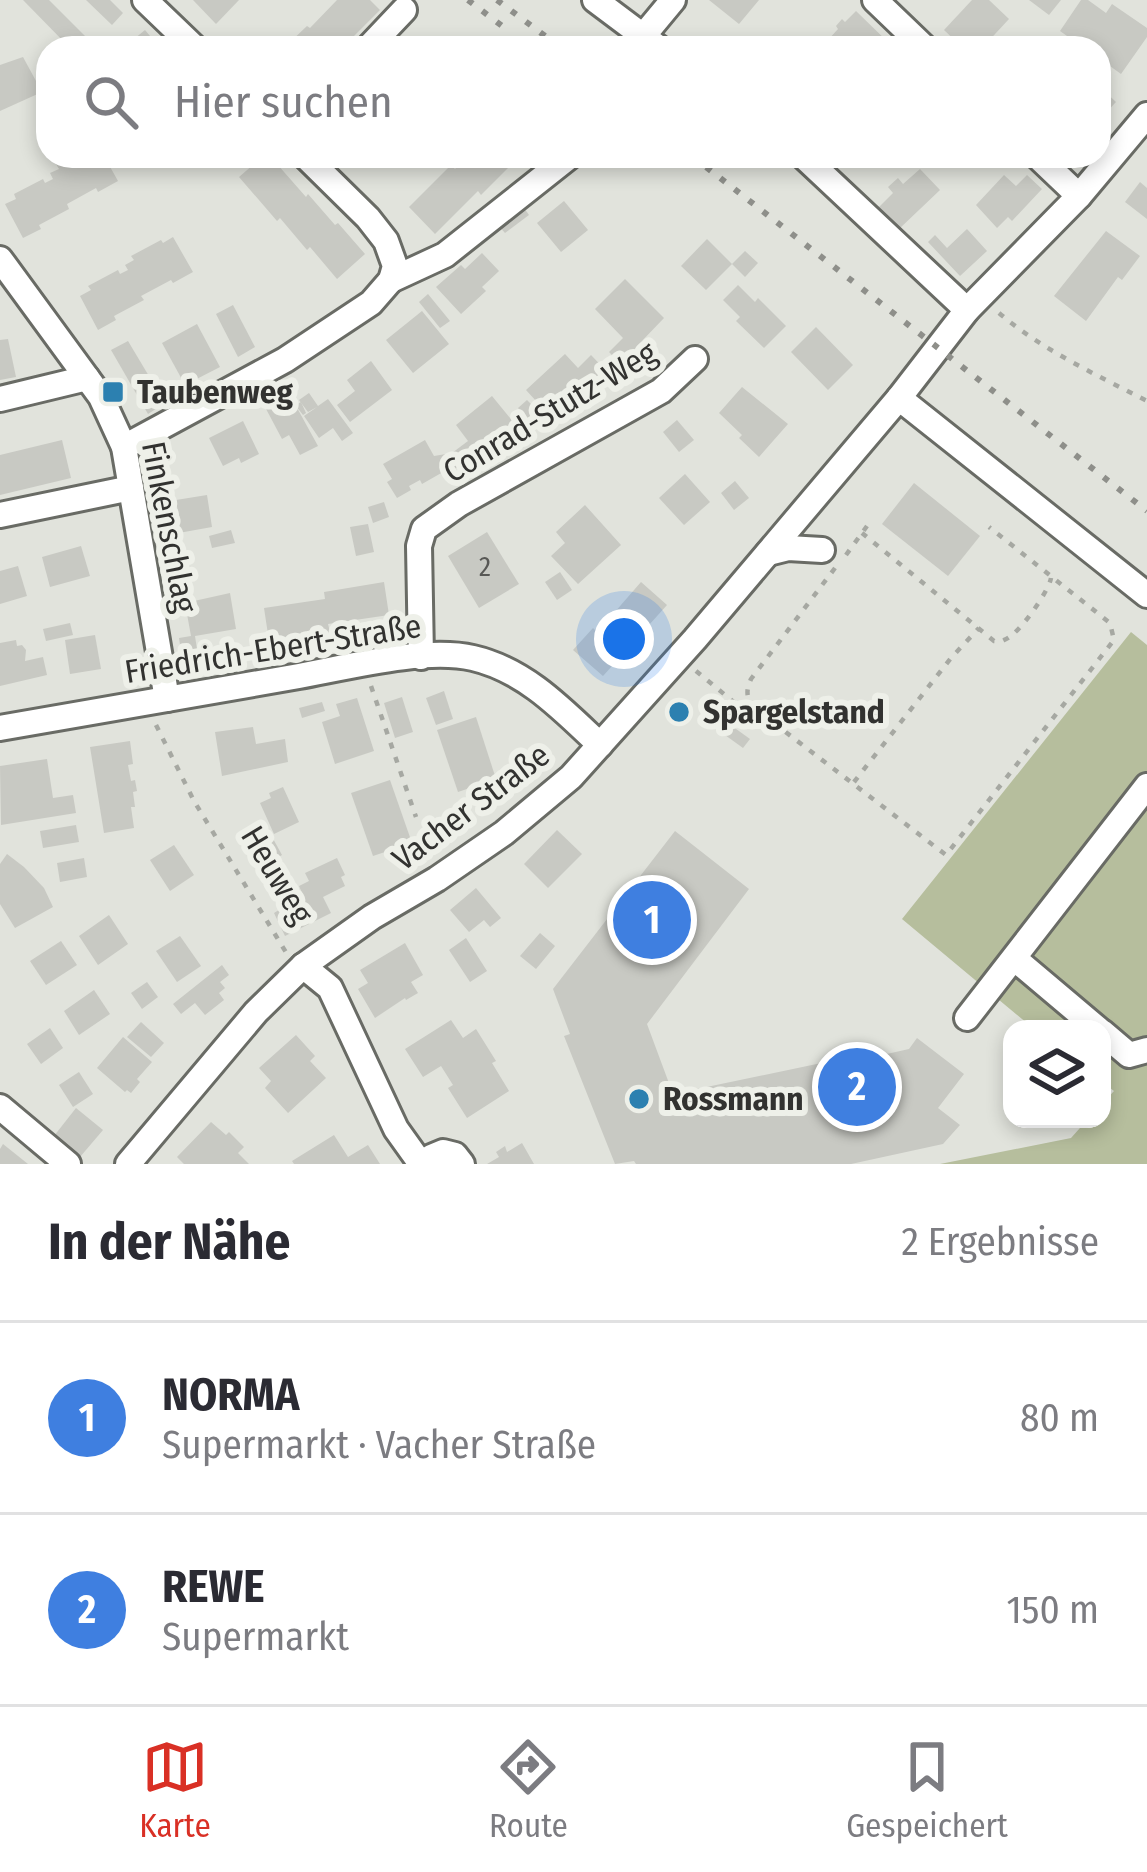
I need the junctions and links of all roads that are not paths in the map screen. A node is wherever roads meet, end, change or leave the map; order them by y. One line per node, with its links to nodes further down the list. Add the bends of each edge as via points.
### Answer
1 (145, 0): 6 (street)
2 (595, 0): 8 (street)
3 (674, 0): 9 (street)
4 (875, 0): 10 (street)
5 (404, 10): 7 (street)
6 (182, 36)
7 (379, 36)
8 (643, 36)
9 (654, 36)
10 (912, 36)
11 (1147, 115): 12 (street, Vacher Straße)
12 (1111, 158)
13 (317, 168): 20 (street, via 386,242)
14 (555, 168): 20 (street, via 445,255)
15 (817, 168): 21 (street)
16 (1050, 168): 18 (street)
17 (1103, 168): 18 (street, Vacher Straße)
18 (1079, 196): 21 (street, Vacher Straße)
19 (4, 270): 23 (street, Finkenschlag)
20 (392, 280): 26 (street, via 285,360)
21 (974, 304): 24 (street, Vacher Straße)
22 (695, 359): 32 (street, Conrad-Stutz-Weg, via 661,392 424,529)
23 (87, 378): 25 (street); 26 (street, Finkenschlag)
24 (898, 398): 30 (street, Vacher Straße); 31 (street)
25 (0, 399)
26 (124, 447): 27 (street, Finkenschlag)
27 (131, 488): 28 (street); 33 (street, Finkenschlag)
28 (0, 515)
29 (822, 550): 30 (street)
30 (768, 553): 35 (street, Vacher Straße)
31 (1147, 595)
32 (422, 657): 33 (street, Friedrich-Ebert-Straße); 35 (street, Friedrich-Ebert-Straße, via 470,657 512,670)
33 (167, 699): 34 (street, Friedrich-Ebert-Straße)
34 (0, 728)
35 (600, 745): 38 (street, Vacher Straße, via 504,833)
36 (1147, 786): 37 (street)
37 (1015, 959): 39 (street); 40 (street)
38 (303, 966): 45 (street, Vacher Straße); 46 (street, Heuweg, via 330,988 396,1129)
39 (967, 1018)
40 (1088, 1020)
41 (1111, 1039): 42 (street, via 1129,1054)
42 (1147, 1050)
43 (0, 1107): 44 (street)
44 (68, 1164)
45 (128, 1164)
46 (424, 1164): 47 (street, Heuweg, via 443,1152)
47 (462, 1164)

